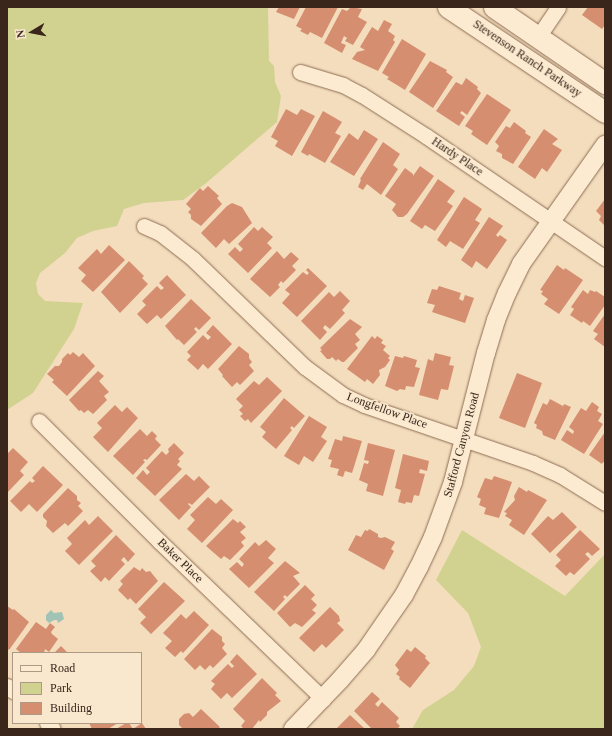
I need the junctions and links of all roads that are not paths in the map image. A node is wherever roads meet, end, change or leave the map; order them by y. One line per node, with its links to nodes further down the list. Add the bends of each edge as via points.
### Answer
1 (448, 7): 7 (main road, Stevenson Ranch Parkway)
2 (494, 7): 4 (main road, Stevenson Ranch Parkway)
3 (558, 7): 4 (street)
4 (538, 37): 6 (main road, Stevenson Ranch Parkway)
5 (300, 72): 9 (street, Hardy Place, via 331,80 362,95)
6 (605, 83)
7 (605, 112)
8 (605, 145): 9 (street, Stafford Canyon Road)
9 (551, 222): 11 (street, Hardy Place); 13 (street, Stafford Canyon Road, via 521,264 496,320)
10 (144, 226): 13 (street, Longfellow Place, via 160,233 193,259 305,367 343,396)
11 (605, 258)
12 (39, 421): 15 (street, Baker Place)
13 (465, 439): 14 (street, Longfellow Place, via 560,475); 15 (street, Stafford Canyon Road, via 445,509 408,588 366,650)
14 (605, 503)
15 (323, 699): 16 (street, Stafford Canyon Road)
16 (293, 729)

